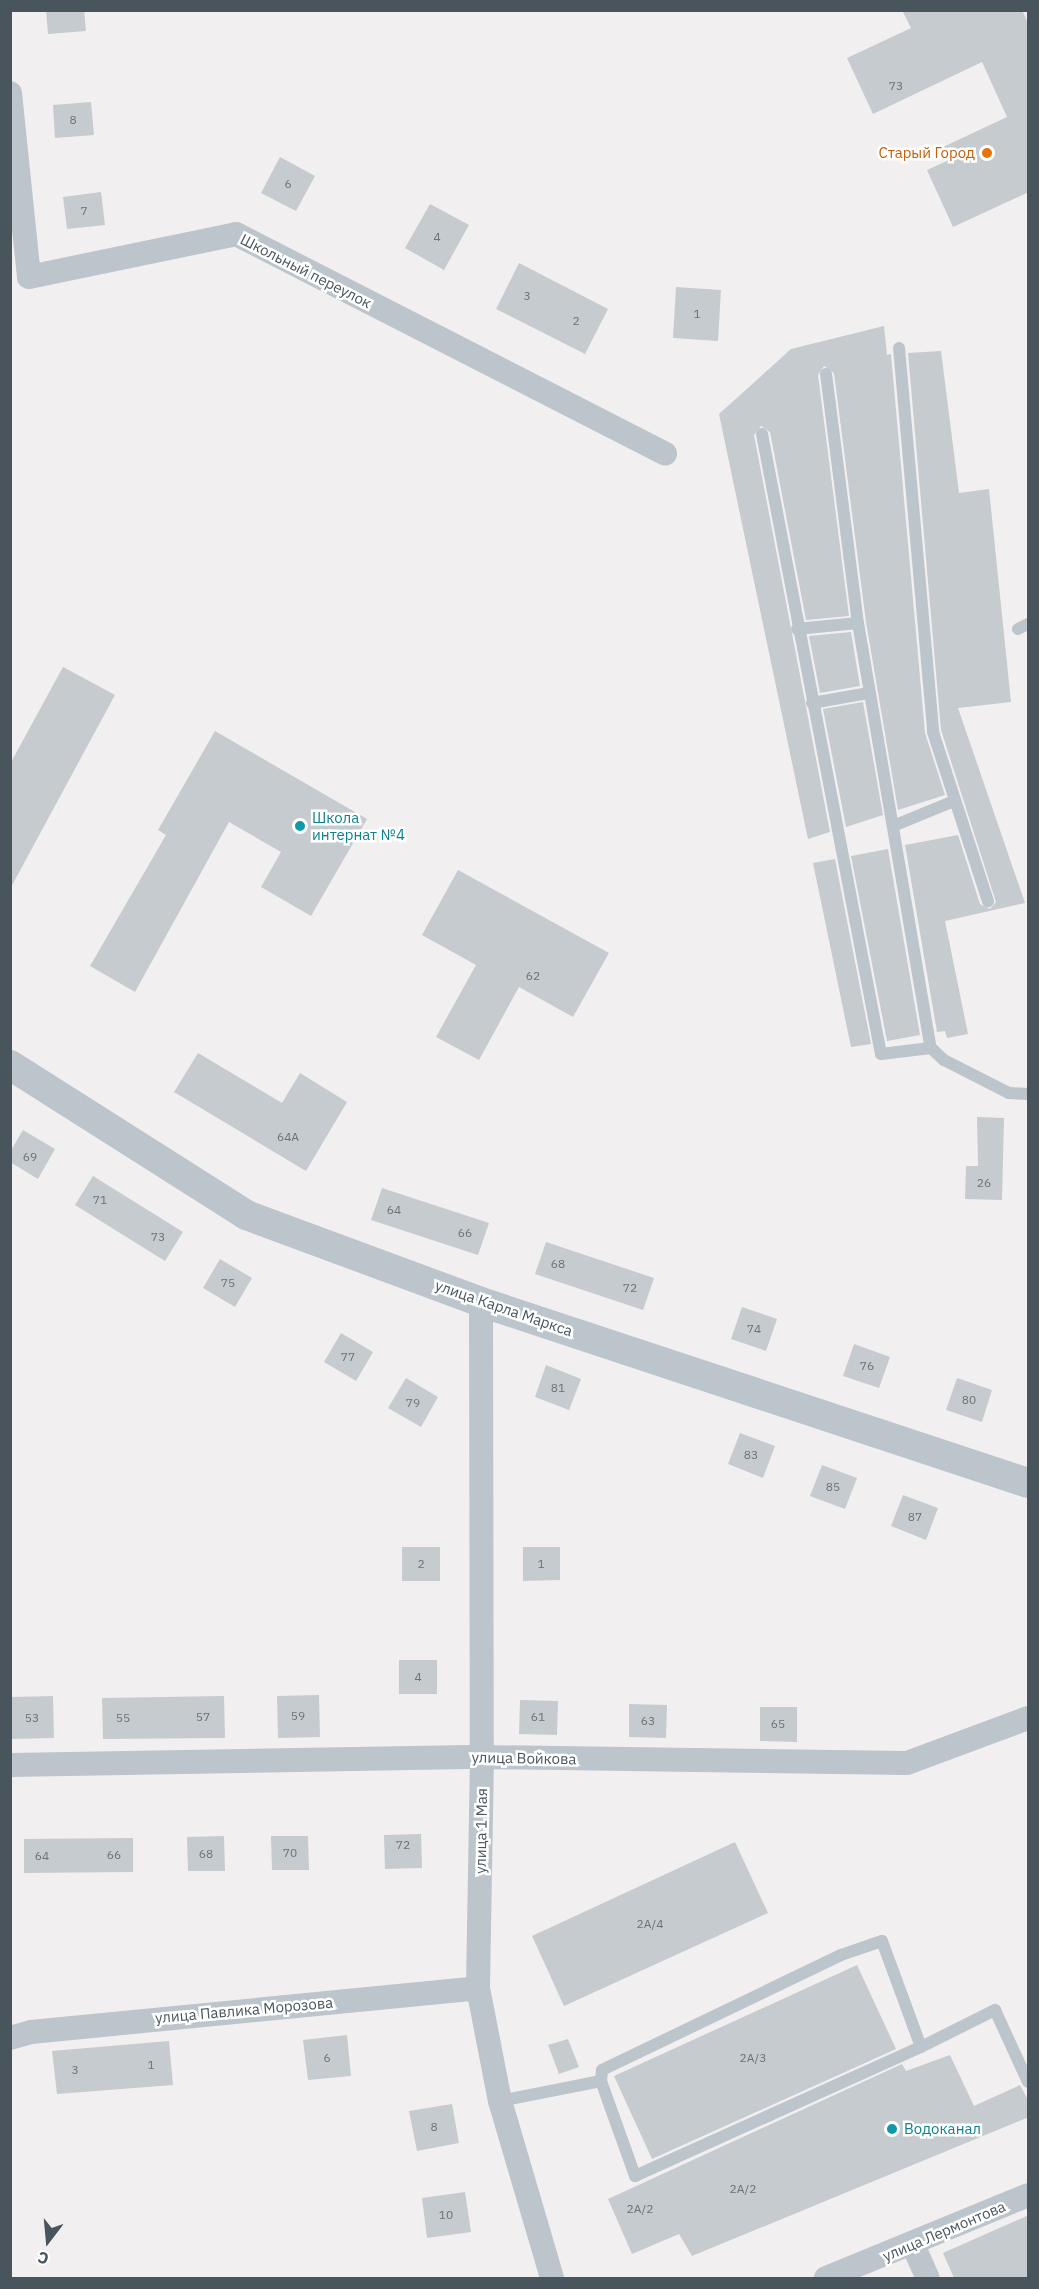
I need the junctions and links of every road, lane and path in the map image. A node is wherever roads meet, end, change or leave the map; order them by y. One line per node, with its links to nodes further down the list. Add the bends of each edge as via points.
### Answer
1 (10, 93): 5 (street, Школьный переулок, via 29,277 236,234)
2 (899, 348): 10 (lane, via 933,732)
3 (826, 374): 6 (lane)
4 (762, 434): 7 (lane)
5 (665, 454)
6 (858, 623): 7 (lane); 8 (lane)
7 (797, 629): 9 (lane)
8 (869, 693): 9 (lane); 11 (lane)
9 (812, 703): 13 (lane, via 881,1054)
10 (954, 801): 11 (lane); 12 (lane)
11 (893, 826): 13 (lane)
12 (988, 901)
13 (932, 1048): 15 (lane, via 944,1060 1009,1093)
14 (10, 1065): 16 (street, улица Карла Маркса, via 246,1215)
15 (1029, 1094)
16 (481, 1302): 17 (street, улица Карла Маркса); 19 (street, улица 1 Мая)
17 (1029, 1483)
18 (1029, 1718): 19 (street, улица Войкова, via 907,1763)
19 (482, 1757): 20 (street, улица Войкова); 21 (street, улица 1 Мая)
20 (10, 1765)
21 (478, 1988): 22 (street, улица Павлика Морозова, via 31,2032); 26 (street, улица 1 Мая)
22 (10, 2038)
23 (921, 2047): 24 (lane, via 635,2176); 24 (lane, via 882,1941 841,1955 602,2070); 25 (lane, via 995,2010)
24 (601, 2080): 26 (lane)
25 (1029, 2082)
26 (500, 2101): 29 (street, улица 1 Мая)
27 (1029, 2195): 28 (street, улица Лермонтова)
28 (913, 2245): 30 (street, улица Лермонтова); 31 (street)
29 (552, 2278)
30 (826, 2278)
31 (928, 2278)

